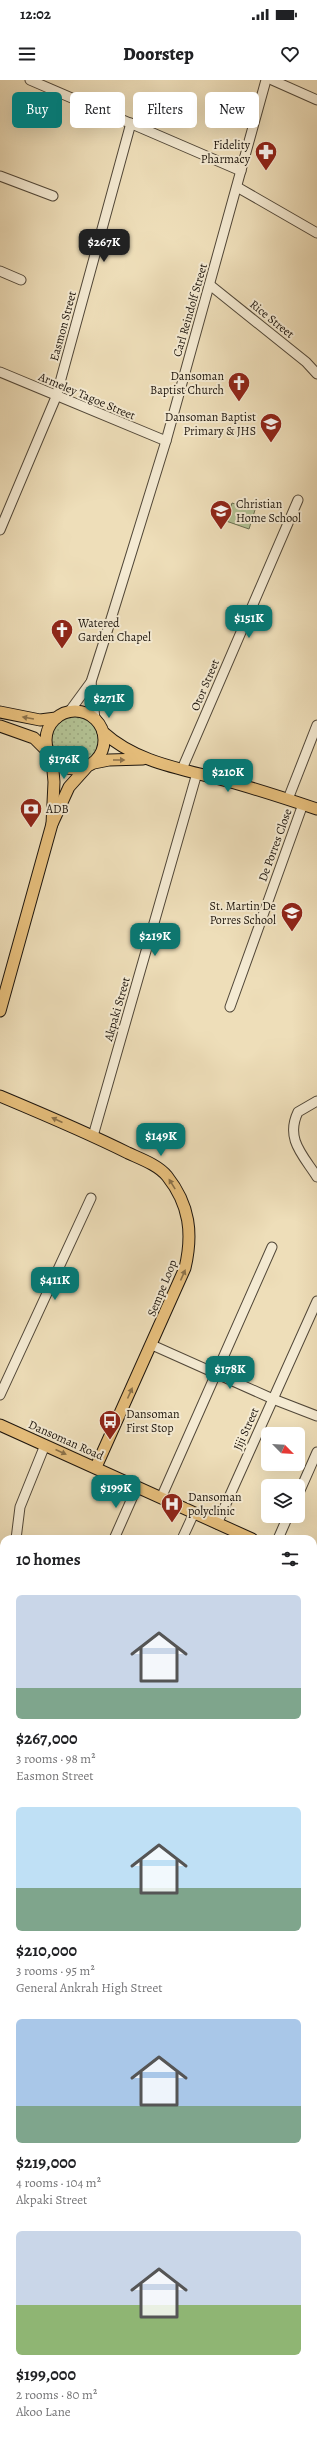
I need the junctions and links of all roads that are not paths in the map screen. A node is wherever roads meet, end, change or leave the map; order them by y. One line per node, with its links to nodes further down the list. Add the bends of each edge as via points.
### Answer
1 (30, 80): 5 (street)
2 (266, 80): 6 (street, Carl Reindolf Street)
3 (272, 80): 4 (street)
4 (317, 100)
5 (131, 123): 6 (street); 16 (street, Easmon Street)
6 (241, 171): 8 (street, Carl Reindolf Street)
7 (0, 176): 9 (street)
8 (237, 186): 10 (street); 13 (street, Carl Reindolf Street)
9 (53, 196)
10 (317, 233)
11 (0, 271): 12 (street)
12 (21, 280)
13 (210, 285): 15 (street, Rice Street, via 306,362); 17 (street, Carl Reindolf Street)
14 (0, 372): 16 (street, Armeley Tagoe Street)
15 (317, 374)
16 (56, 397): 17 (street, Armeley Tagoe Street); 19 (street, Easmon Street, via 38,445)
17 (166, 441): 20 (street, Carl Reindolf Street)
18 (298, 500): 31 (street, Otor Street)
19 (0, 530)
20 (91, 682): 22 (street, Carl Reindolf Street); 24 (street, Carl Reindolf Street)
21 (0, 712): 23 (main road, one-way to 21, via 40,720)
22 (69, 712): 23 (main road); 24 (main road, via 81,712)
23 (56, 718): 28 (main road, via 46,733)
24 (95, 719): 27 (main road)
25 (317, 725): 33 (street)
26 (0, 726): 28 (main road, via 34,738)
27 (103, 732): 29 (main road, via 115,743); 30 (main road, via 104,747)
28 (50, 755): 30 (main road, via 67,769); 36 (main road, via 54,782)
29 (145, 759): 30 (main road, one-way to 29, via 109,760); 31 (main road)
30 (90, 765): 36 (main road, via 69,787)
31 (182, 769): 32 (main road)
32 (196, 773): 33 (main road); 41 (street, Akpaki Street)
33 (288, 799): 34 (main road)
34 (303, 804): 35 (main road); 37 (street, De Porres Close)
35 (317, 810)
36 (52, 824): 38 (main road)
37 (230, 1007)
38 (0, 1011)
39 (0, 1096): 41 (main road, Sempe Loop, one-way to 39)
40 (317, 1101): 42 (street, via 298,1112 292,1130 293,1138)
41 (93, 1136): 46 (main road, Sempe Loop, one-way to 41, via 185,1268 191,1235 188,1220 179,1196 167,1176 154,1166)
42 (317, 1178)
43 (91, 1198): 48 (street)
44 (272, 1247): 47 (street)
45 (317, 1301): 49 (street, Jiji Street)
46 (152, 1345): 47 (street); 54 (main road, Sempe Loop, one-way to 46)
47 (218, 1373): 49 (street); 57 (street)
48 (0, 1395)
49 (273, 1399): 50 (street); 60 (street, Jiji Street)
50 (317, 1416)
51 (0, 1425): 52 (main road, Dansoman Road)
52 (45, 1445): 54 (main road, Dansoman Road, one-way to 54); 61 (street, via 20,1507)
53 (317, 1452): 55 (street)
54 (96, 1467): 56 (main road, Dansoman Road)
55 (305, 1479)
56 (137, 1487): 57 (main road, Dansoman Road); 62 (street)
57 (161, 1498): 58 (main road, Dansoman Road)
58 (194, 1513): 60 (main road, Dansoman Road); 63 (street)
59 (285, 1523): 65 (street)
60 (217, 1524): 64 (main road, Dansoman Road)
61 (16, 1535)
62 (116, 1535)
63 (184, 1535)
64 (243, 1535)
65 (280, 1535)

